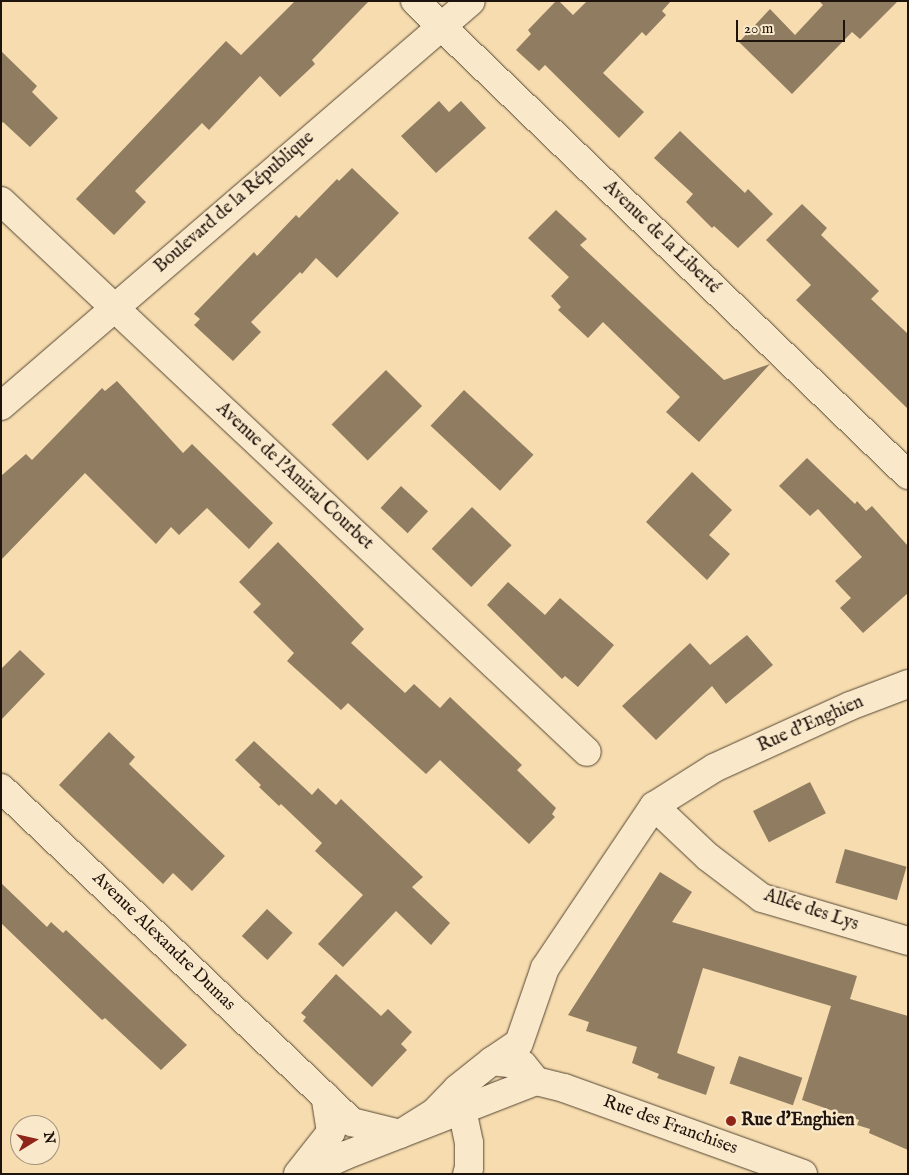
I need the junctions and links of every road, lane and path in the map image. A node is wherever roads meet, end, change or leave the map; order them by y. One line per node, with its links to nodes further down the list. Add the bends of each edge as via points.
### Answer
1 (415, 1): 3 (street, Avenue de la Liberté)
2 (471, 1): 3 (street, Boulevard de la République)
3 (442, 27): 5 (street, Boulevard de la République); 7 (street, Avenue de la Liberté)
4 (1, 201): 5 (street, Avenue de l'Amiral Courbet)
5 (114, 308): 6 (street, Boulevard de la République); 9 (street, Avenue de l'Amiral Courbet)
6 (1, 406)
7 (908, 475)
8 (908, 684): 11 (street, Rue d'Enghien, via 850,706 714,768)
9 (587, 752)
10 (1, 788): 15 (street, Avenue Alexandre Dumas)
11 (654, 806): 12 (street, Allée des Lys, via 708,857 762,898); 13 (street, Rue d'Enghien, via 545,968 519,1043)
12 (908, 941)
13 (492, 1060): 14 (street, Rue des Franchises, via 523,1065); 16 (street, Rue d'Enghien)
14 (536, 1081): 16 (street); 21 (street, Rue des Franchises, via 564,1088)
15 (325, 1096): 17 (street, Avenue Alexandre Dumas, via 352,1122); 18 (street, via 332,1132)
16 (460, 1100): 17 (street, Rue d'Enghien); 20 (street, via 469,1143)
17 (400, 1134): 19 (street, Rue d'Enghien)
18 (298, 1174)
19 (306, 1174)
20 (467, 1174)
21 (803, 1174)

